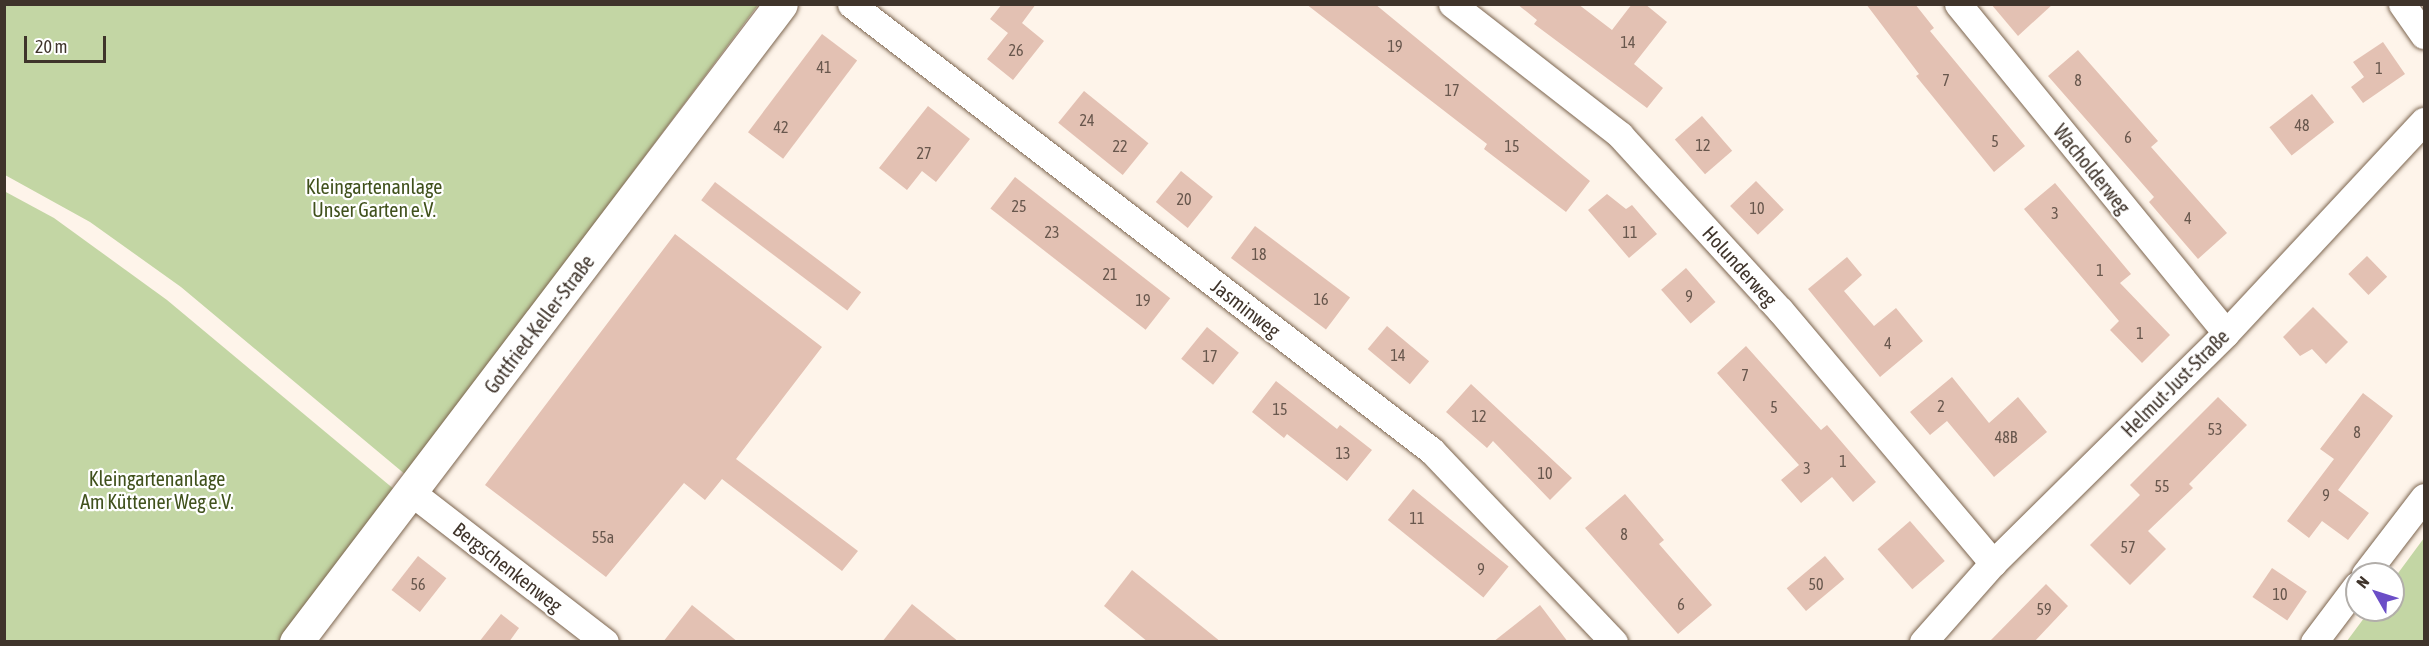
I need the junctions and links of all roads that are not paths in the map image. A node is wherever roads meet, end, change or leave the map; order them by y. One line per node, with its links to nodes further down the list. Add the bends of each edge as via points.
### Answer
1 (781, 4): 9 (street, Gottfried-Keller-Straße)
2 (851, 4): 16 (street, Jasminweg, via 1432,451)
3 (1452, 4): 12 (street, Holunderweg, via 1620,135 1780,310)
4 (1958, 4): 8 (street, Wacholderweg)
5 (2402, 4): 6 (street)
6 (2424, 35)
7 (2424, 121): 8 (street, Helmut-Just-Straße)
8 (2226, 333): 12 (street, Helmut-Just-Straße)
9 (411, 492): 14 (street, Gottfried-Keller-Straße); 15 (street, Bergschenkenweg)
10 (2424, 497): 11 (street)
11 (2374, 562)
12 (1993, 563): 17 (street, Helmut-Just-Straße)
13 (2345, 601): 18 (street)
14 (296, 642)
15 (605, 642)
16 (1614, 642)
17 (1923, 642)
18 (2314, 642)

